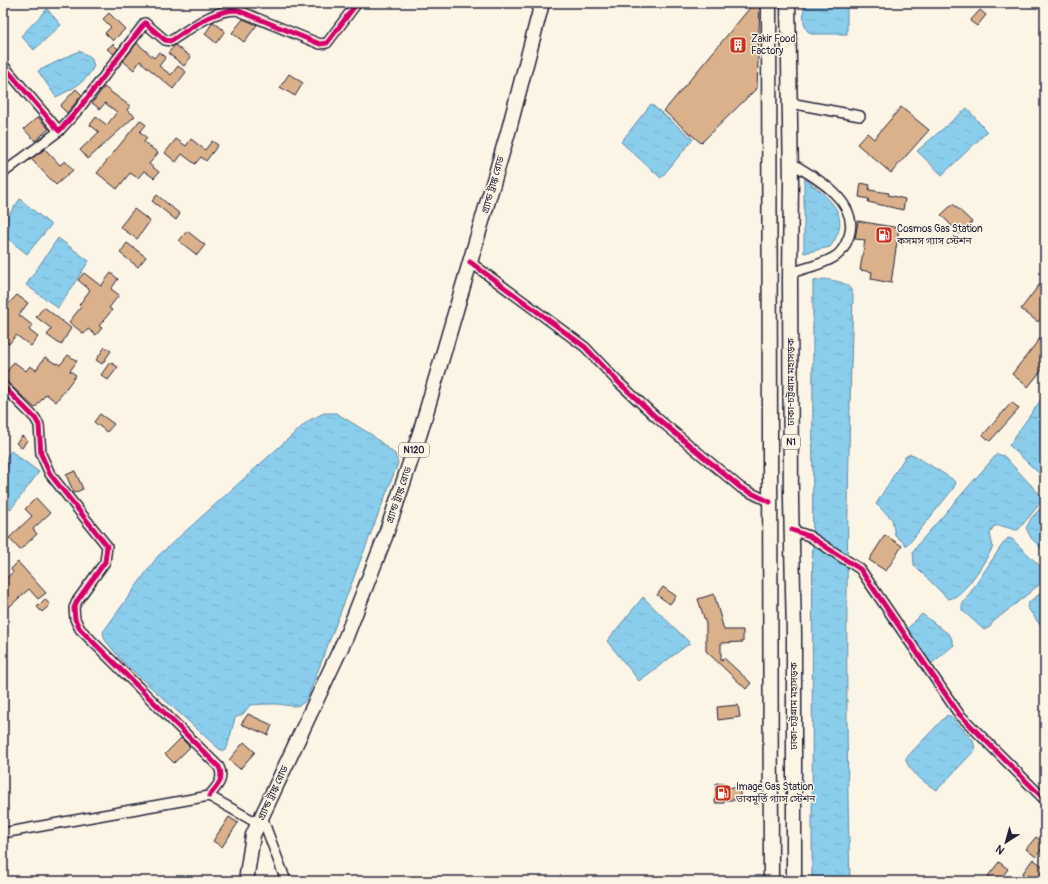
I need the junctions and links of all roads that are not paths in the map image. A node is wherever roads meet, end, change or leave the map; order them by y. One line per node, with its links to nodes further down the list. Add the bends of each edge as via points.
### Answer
1 (357, 3): 8 (street, via 327,43 320,44 237,10 218,13 171,41 165,40 145,23)
2 (542, 3): 11 (highway, গ্র্যান্ড ট্রাঙ্ক রোড / N120, via 510,129)
3 (769, 3): 14 (highway, N1)
4 (788, 3): 6 (highway, ঢাকা-চট্টগ্রাম মহাসড়ক / N1)
5 (3, 65): 8 (street)
6 (790, 103): 7 (street); 9 (highway, ঢাকা-চট্টগ্রাম মহাসড়ক / N1)
7 (860, 116)
8 (59, 131): 10 (street)
9 (791, 163): 12 (highway, ঢাকা-চট্টগ্রাম মহাসড়ক / N1); 12 (street, via 838,198 846,208 851,226 845,246 835,257)
10 (3, 173)
11 (470, 262): 14 (street, via 585,347 657,418 741,488); 18 (highway, গ্র্যান্ড ট্রাঙ্ক রোড / N120, via 420,433 385,537 346,637)
12 (790, 273): 15 (highway, ঢাকা-চট্টগ্রাম মহাসড়ক / N1)
13 (3, 386): 16 (street, via 35,418 39,425 41,454 50,474 107,546 105,562 74,608 77,624 219,767 221,780)
14 (770, 502): 22 (highway, N1)
15 (792, 530): 17 (street, via 809,536 860,569 959,714); 23 (highway, ঢাকা-চট্টগ্রাম মহাসড়ক / N1)
16 (208, 796): 18 (street); 19 (street)
17 (1045, 800)
18 (260, 820): 20 (highway, গ্র্যান্ড ট্রাঙ্ক রোড / N120, via 254,835); 21 (street)
19 (3, 833)
20 (246, 881)
21 (286, 881)
22 (771, 881)
23 (794, 881)

